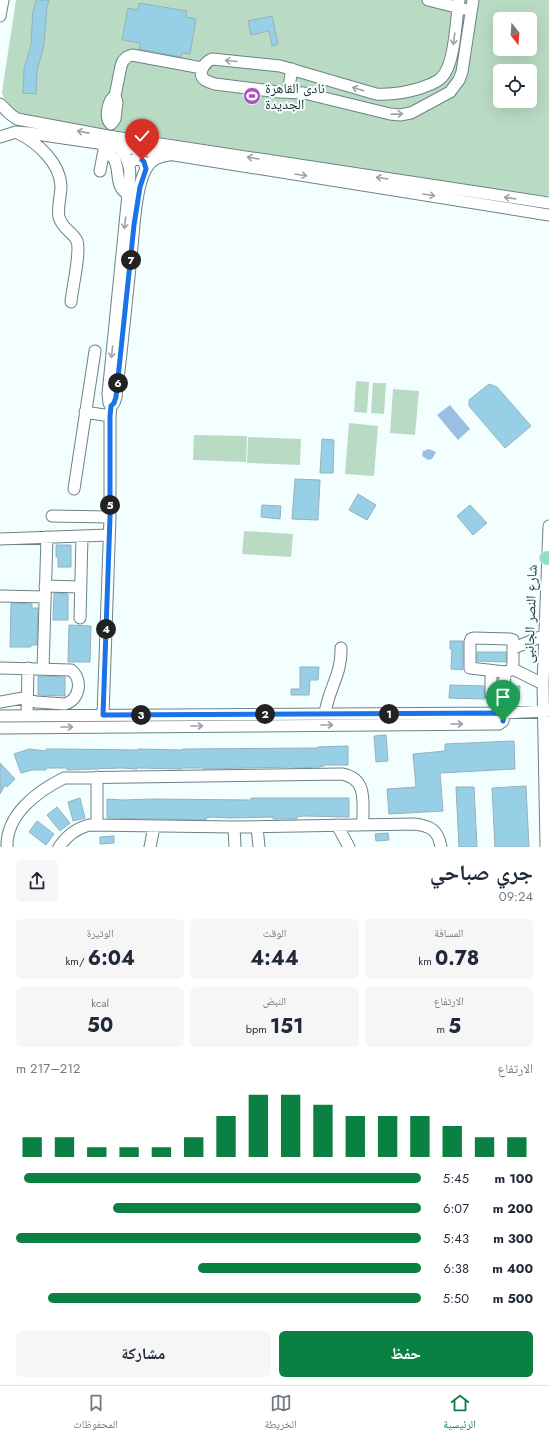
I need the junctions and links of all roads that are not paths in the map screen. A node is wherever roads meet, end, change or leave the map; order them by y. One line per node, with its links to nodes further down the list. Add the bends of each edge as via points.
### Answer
1 (3, 0): 5 (street)
2 (428, 0): 3 (street)
3 (459, 4): 4 (street); 7 (street, one-way to 7, via 449,68 441,78 430,84 401,94 376,94)
4 (472, 5): 8 (street, one-way to 4, via 304,92 390,114 411,113 450,92 459,80)
5 (0, 16)
6 (202, 68): 7 (street, one-way to 6, via 212,59); 8 (street, via 203,78 215,84); 14 (street, via 132,55 126,57 121,66 115,96 110,100 107,118 110,124)
7 (292, 69): 8 (street)
8 (288, 92)
9 (0, 104): 10 (street)
10 (10, 114): 11 (street); 14 (street, one-way to 10, via 18,119)
11 (0, 120)
12 (0, 126): 13 (street)
13 (8, 134): 14 (street, via 24,132); 23 (street, via 30,141 55,166 59,175 61,184 58,211 66,230 75,238 78,248)
14 (106, 143): 15 (street); 19 (street); 20 (street, via 114,160 120,187); 21 (street, one-way to 14)
15 (118, 146): 16 (street); 17 (street, via 125,154)
16 (173, 154): 18 (street, via 155,159); 22 (street, one-way to 22)
17 (129, 165): 18 (street, via 133,160 139,159 144,162); 20 (street)
18 (146, 169): 25 (street, via 136,211 116,397)
19 (100, 171)
20 (128, 194): 25 (street, one-way to 25, via 108,394)
21 (549, 203)
22 (549, 215)
23 (71, 302)
24 (95, 351): 26 (street)
25 (110, 411): 26 (street); 29 (street)
26 (86, 412): 27 (street)
27 (74, 489)
28 (52, 516): 29 (street)
29 (110, 517): 31 (street)
30 (549, 526): 35 (street, شارع النصر الجانبى)
31 (109, 535): 32 (street); 55 (street)
32 (82, 536): 33 (street); 36 (street)
33 (47, 537): 34 (street); 37 (street)
34 (0, 539)
35 (548, 558): 40 (street, شارع النصر الجانبى)
36 (80, 587): 37 (street); 39 (street)
37 (45, 591): 38 (street); 45 (street)
38 (0, 596)
39 (80, 618)
40 (545, 635): 42 (street); 48 (street, شارع النصر الجانبى)
41 (341, 648): 53 (street, via 338,676 328,698)
42 (514, 648): 46 (street); 47 (street, via 514,642 510,639 471,639 470,668)
43 (0, 668): 44 (street)
44 (28, 668): 45 (street); 49 (street)
45 (43, 669): 49 (street, via 71,670 77,676 77,695 65,704 36,702)
46 (509, 670): 47 (street); 47 (street, via 504,695 501,698 491,695); 48 (street)
47 (491, 671)
48 (543, 684): 51 (street, شارع النصر الجانبى)
49 (27, 698): 50 (street); 57 (street)
50 (0, 702)
51 (546, 711): 52 (street); 74 (street, شارع النصر الجانبى)
52 (504, 713): 53 (street); 59 (street, one-way to 52, via 499,724 503,721)
53 (325, 714): 55 (street)
54 (43, 715): 55 (street); 57 (street); 59 (street)
55 (103, 715)
56 (0, 716): 57 (street)
57 (27, 716)
58 (0, 728): 59 (street)
59 (43, 728)
60 (97, 777): 61 (street, via 342,774 357,780 362,788); 62 (street); 67 (street, via 64,778 43,790 26,805 13,822 8,832)
61 (363, 824): 63 (street); 73 (street, via 423,825 436,832)
62 (97, 825): 64 (street); 68 (street, via 78,828)
63 (337, 825): 66 (street); 72 (street)
64 (154, 827): 65 (street); 69 (street)
65 (234, 827): 66 (street); 70 (street)
66 (257, 827): 71 (street)
67 (7, 847)
68 (58, 847)
69 (150, 847)
70 (235, 847)
71 (259, 847)
72 (349, 847)
73 (441, 847)
74 (546, 847)

